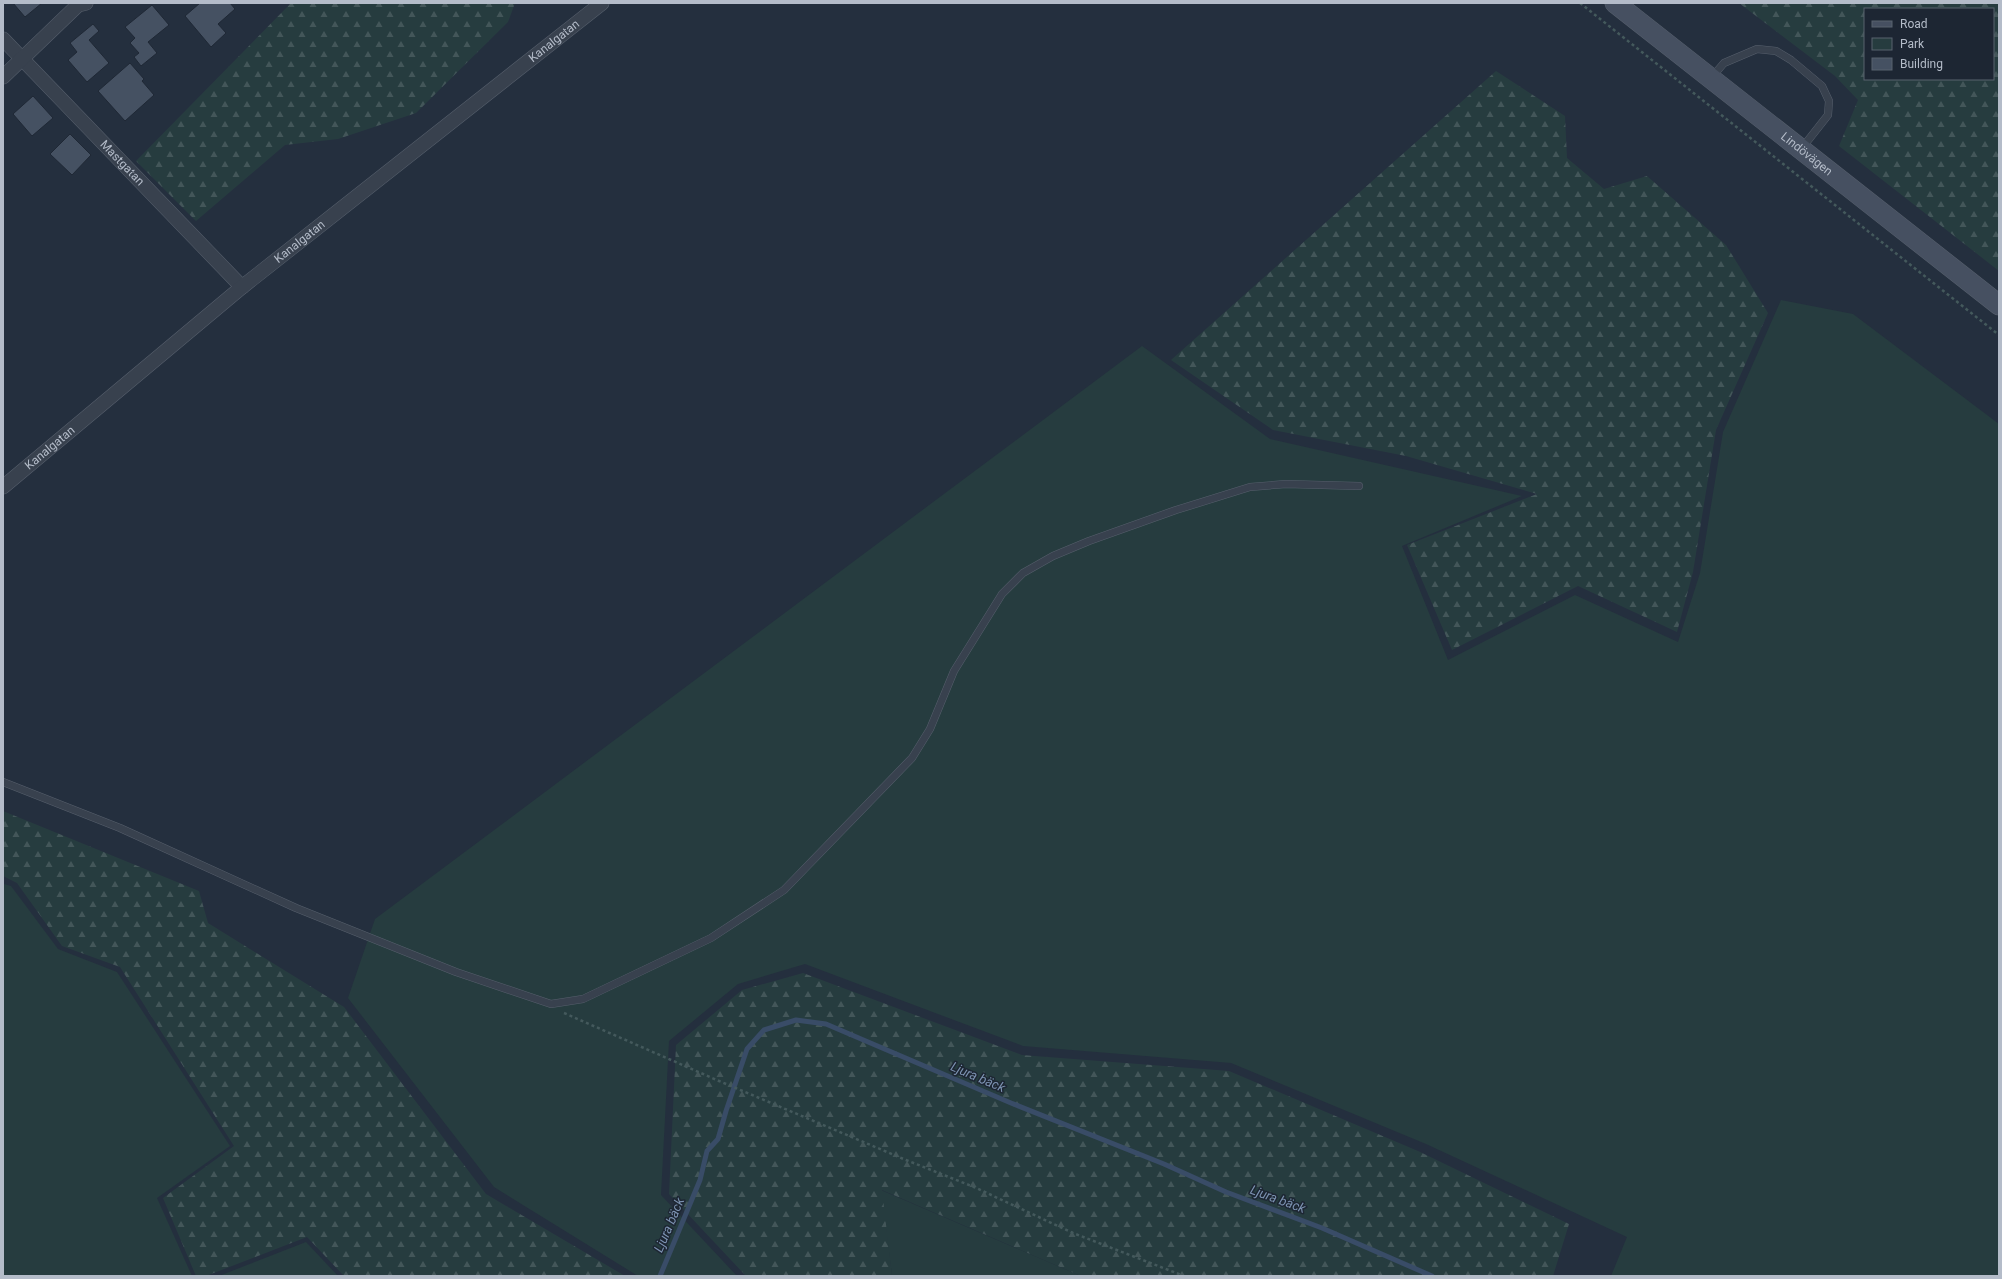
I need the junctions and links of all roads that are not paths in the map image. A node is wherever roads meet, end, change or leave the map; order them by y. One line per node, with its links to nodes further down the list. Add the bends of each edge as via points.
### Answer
1 (86, 3): 5 (street, via 78,5)
2 (602, 3): 9 (street, Kanalgatan)
3 (1616, 3): 7 (main road, Lindövägen)
4 (3, 39): 5 (street, Mastgatan)
5 (22, 59): 6 (street); 9 (street, Mastgatan)
6 (3, 77)
7 (1712, 78): 8 (main road, Lindövägen); 8 (lane, via 1724,63 1757,49 1776,51 1791,60 1822,86 1829,101 1828,115)
8 (1801, 149): 10 (main road, Lindövägen)
9 (242, 287): 12 (street, Kanalgatan)
10 (1999, 305)
11 (1359, 486): 13 (lane, via 1286,484 1250,487 1089,541 1053,556 1023,573 1002,594 954,671 930,728 912,758 784,890 711,938 583,999 551,1004 456,972 296,908 120,828)
12 (3, 487)
13 (3, 782)

